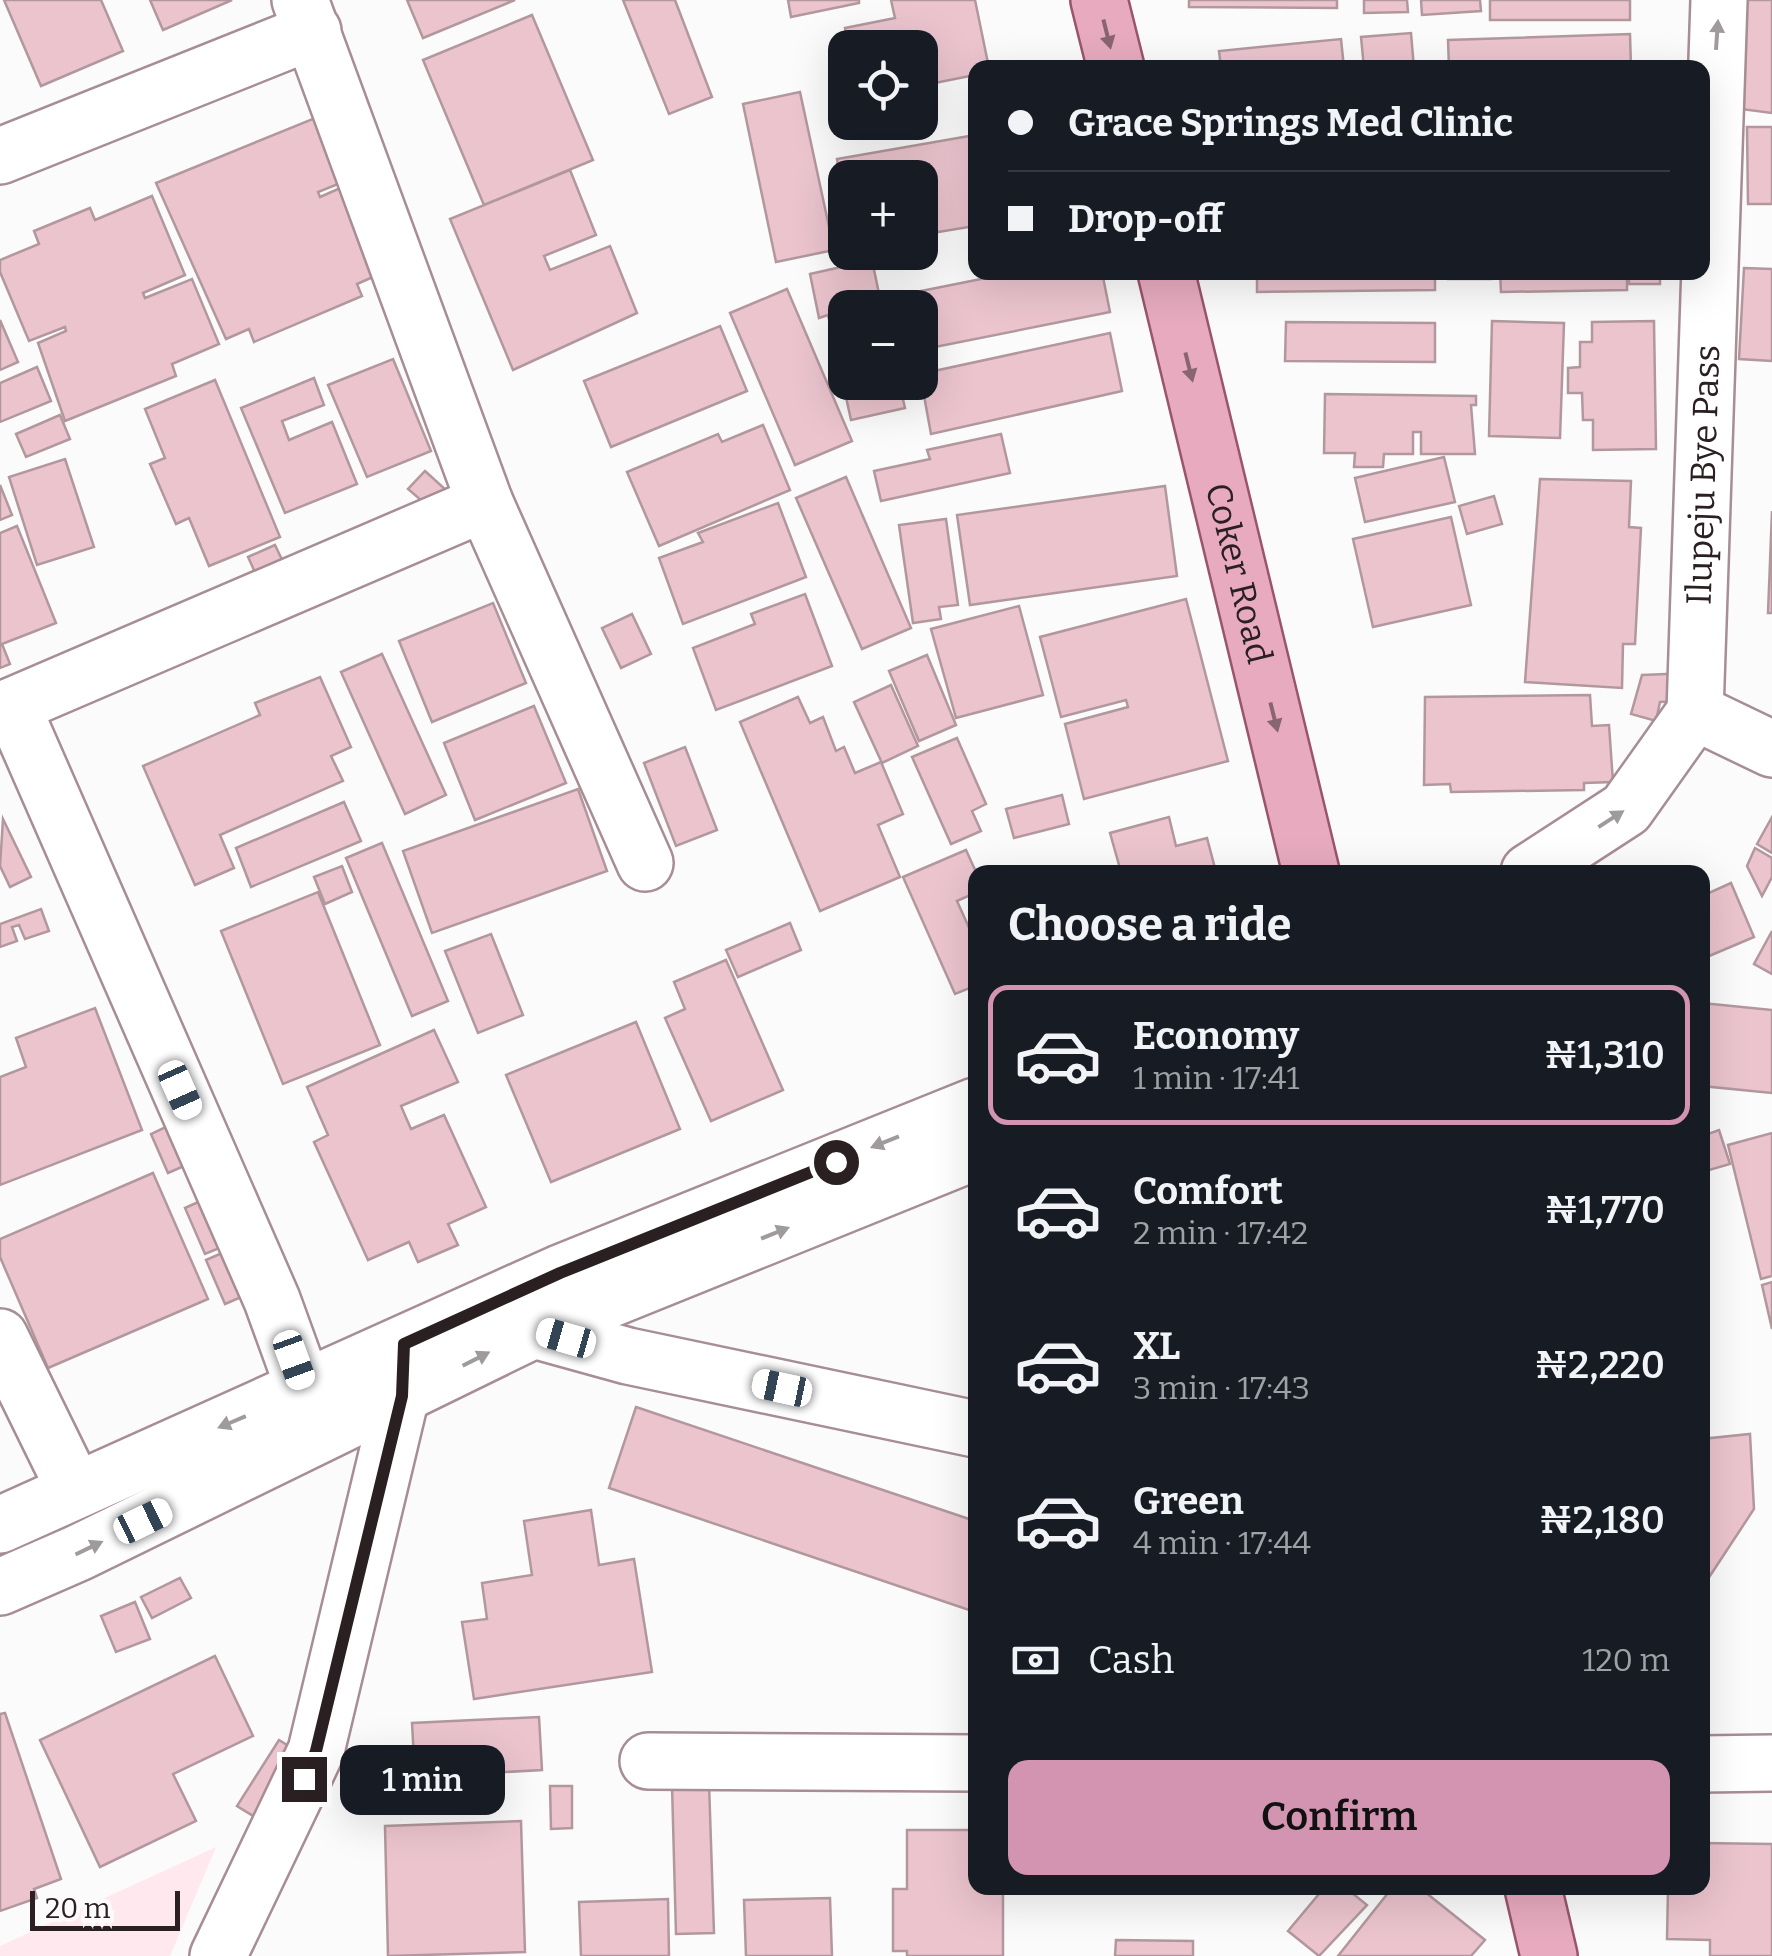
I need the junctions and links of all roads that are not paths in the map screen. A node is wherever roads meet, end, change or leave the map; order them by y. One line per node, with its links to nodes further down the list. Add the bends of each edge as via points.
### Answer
1 (1099, 0): 4 (main road, one-way to 4)
2 (1720, 0): 9 (street, Ilupeju Bye Pass, one-way to 2)
3 (306, 15): 5 (street); 7 (street)
4 (1114, 60)
5 (0, 156)
6 (1168, 280): 12 (main road, Coker Road, one-way to 12)
7 (485, 504): 8 (street); 11 (street)
8 (6, 708): 19 (street, via 272,1300)
9 (1695, 712): 10 (street); 13 (street, one-way to 9, via 1626,810)
10 (1772, 749)
11 (645, 862)
12 (1309, 865)
13 (1540, 865)
14 (968, 1109): 18 (street, one-way to 18, via 560,1273)
15 (968, 1155): 16 (street, one-way to 15)
16 (534, 1330): 18 (street, one-way to 16); 21 (street)
17 (0, 1337): 20 (street)
18 (403, 1370): 19 (street); 24 (street, one-way to 18); 30 (street, via 316,1751)
19 (305, 1391): 22 (street, one-way to 22)
20 (18, 1420): 22 (street)
21 (968, 1428)
22 (74, 1490): 23 (street)
23 (0, 1525)
24 (0, 1587)
25 (648, 1761): 26 (street)
26 (968, 1763)
27 (1772, 1763): 28 (street)
28 (1710, 1764)
29 (1535, 1895): 31 (main road)
30 (218, 1956)
31 (1549, 1956)

